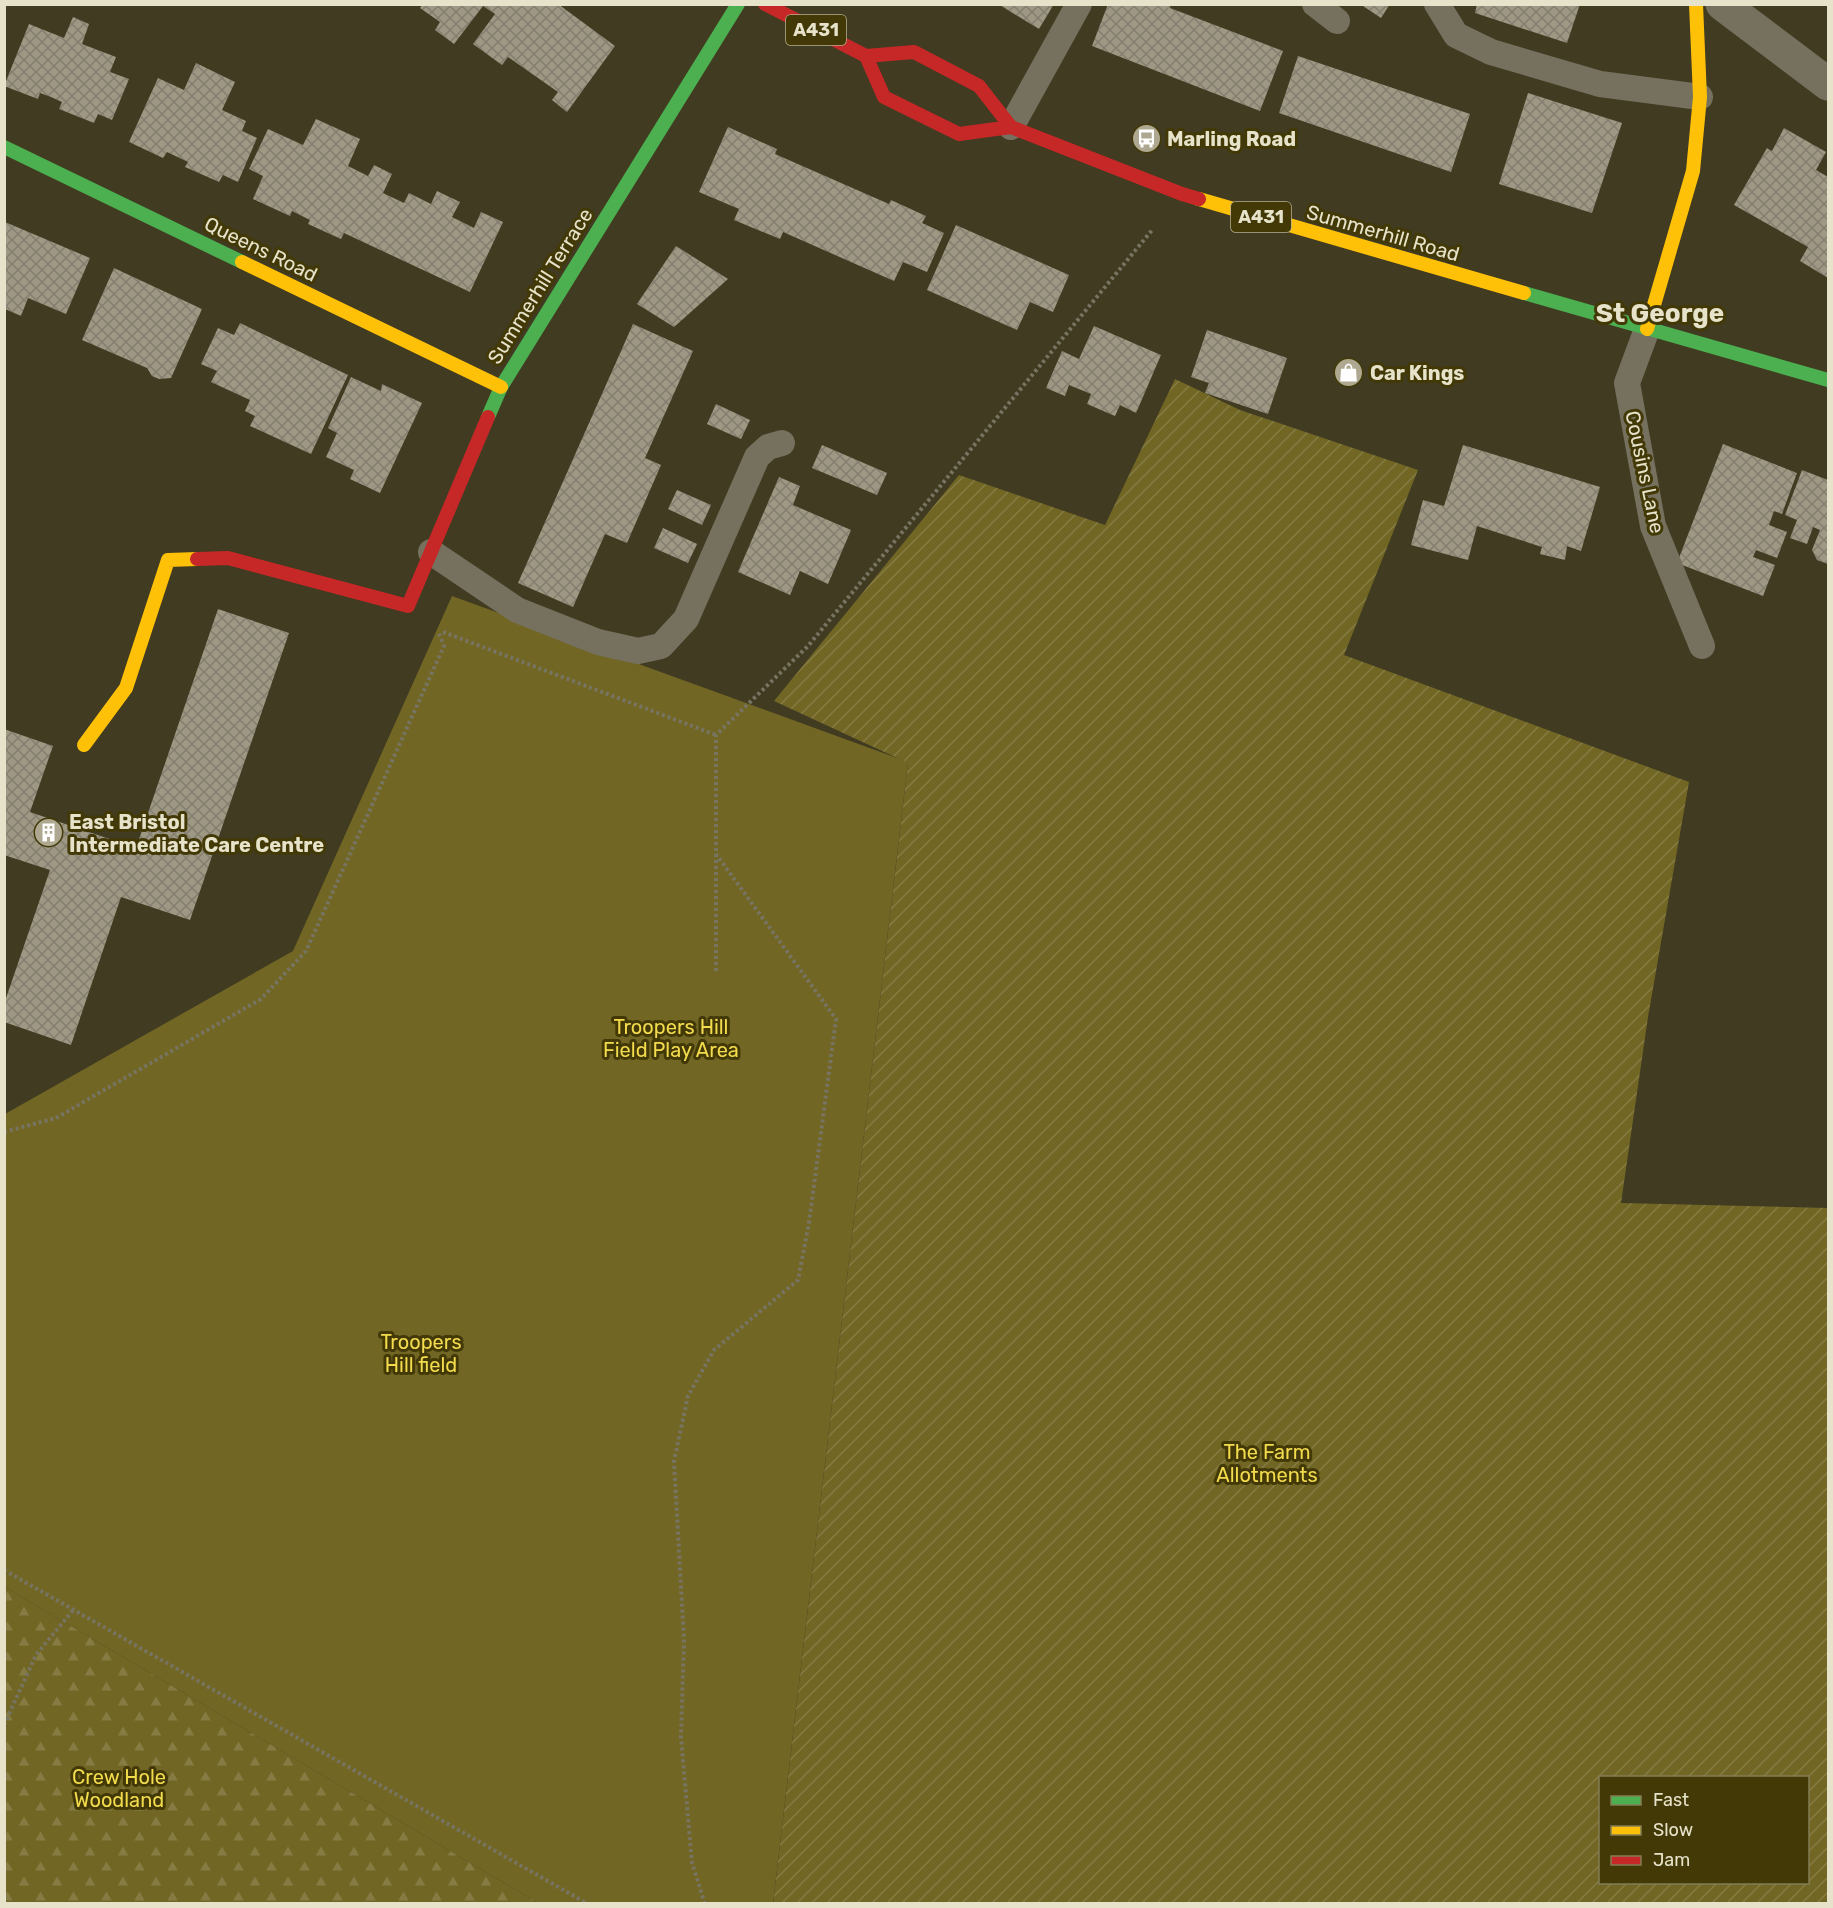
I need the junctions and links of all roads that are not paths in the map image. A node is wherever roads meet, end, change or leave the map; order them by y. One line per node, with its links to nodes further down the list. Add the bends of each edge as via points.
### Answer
1 (738, 4): 16 (street, Summerhill Terrace)
2 (765, 4): 9 (street, A431)
3 (1079, 4): 12 (lane)
4 (1315, 4): 8 (lane)
5 (1437, 4): 11 (lane, via 1456,35 1491,52 1600,84)
6 (1696, 4): 11 (street)
7 (1722, 4): 10 (street)
8 (1337, 21)
9 (866, 56): 12 (street, A431, via 914,52 979,86); 12 (street, Summerhill Road / A431, via 884,97 960,134)
10 (1828, 84)
11 (1700, 97): 14 (street, via 1694,171)
12 (1011, 127): 14 (street, Summerhill Road / A431, via 1182,194)
13 (4, 147): 16 (street, Queens Road)
14 (1647, 329): 15 (street, Summerhill Road / A431); 19 (lane, Cousins Lane, via 1627,383 1653,526)
15 (1828, 380)
16 (501, 387): 18 (street, Summerhill Terrace)
17 (782, 443): 18 (lane, via 768,447 757,457 686,619 661,646 638,651 598,642 517,610)
18 (431, 552): 20 (street, Summerhill Terrace, via 408,606 228,558 168,560 126,688)
19 (1702, 646)
20 (84, 745)

